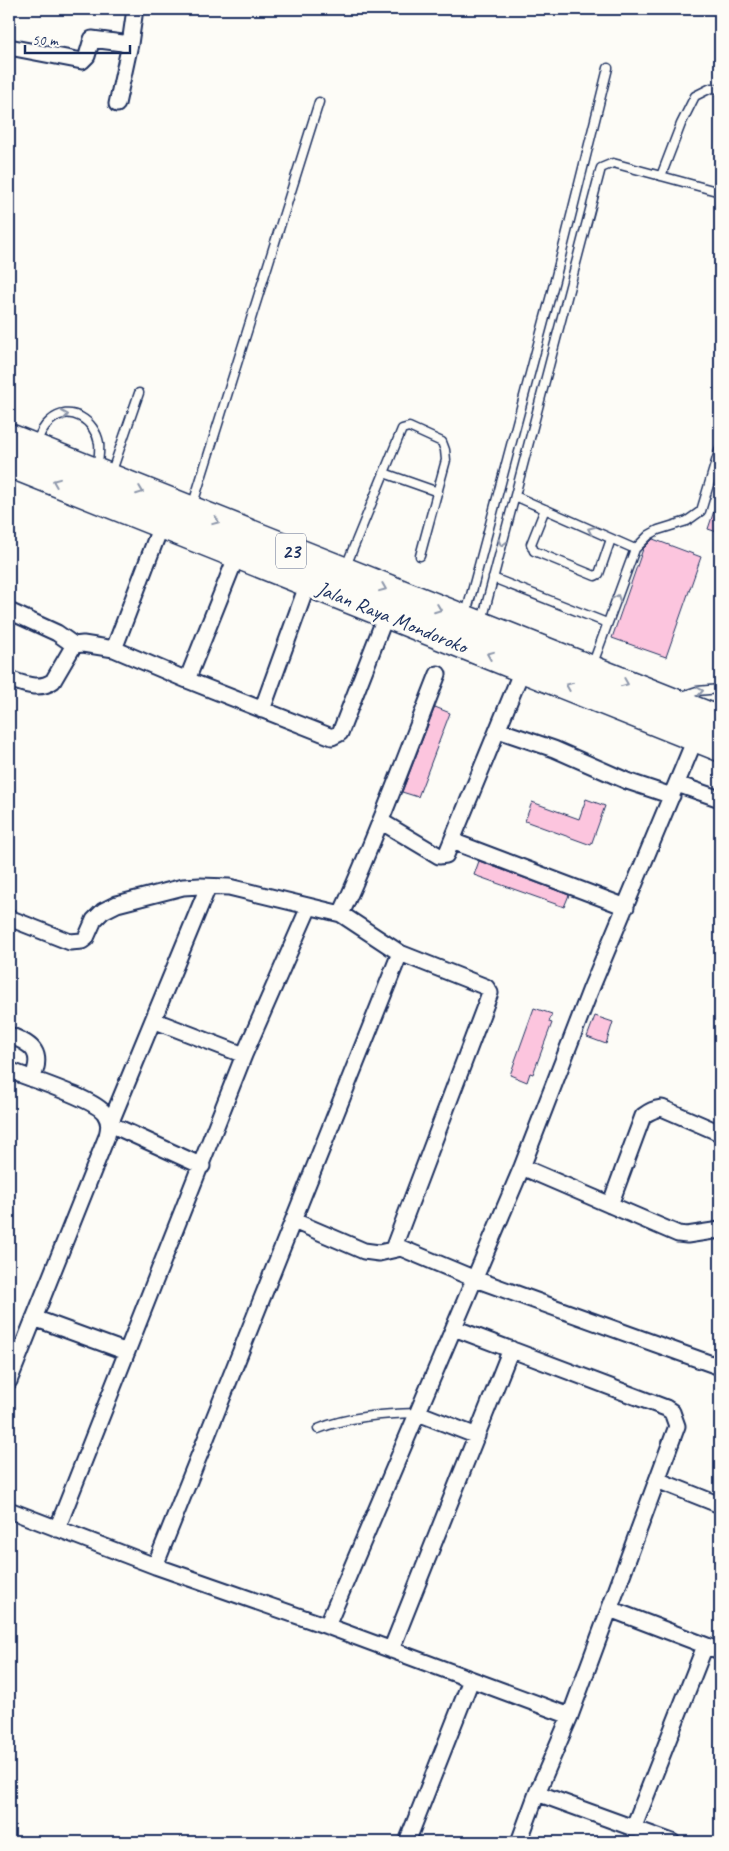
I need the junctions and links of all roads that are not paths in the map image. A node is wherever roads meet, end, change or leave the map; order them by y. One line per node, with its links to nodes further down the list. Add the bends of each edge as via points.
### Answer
1 (135, 9): 2 (street)
2 (130, 44): 3 (street, via 92,39 82,61); 7 (street)
3 (9, 47)
4 (608, 68): 31 (lane)
5 (720, 89): 8 (lane, via 711,88 695,96 680,124)
6 (318, 102): 20 (lane)
7 (117, 104)
8 (661, 176): 9 (lane); 18 (lane, via 613,163 601,168)
9 (720, 192)
10 (139, 393): 16 (lane)
11 (9, 438): 12 (highway, Jalan Raya Mondoroko / 23)
12 (34, 448): 16 (highway, Jalan Raya Mondoroko / 23); 16 (lane, one-way to 16, via 40,432 58,415 74,414 84,418 94,427)
13 (720, 448): 22 (lane, via 701,511 687,521 658,530)
14 (9, 463): 16 (highway, Jalan Raya Mondoroko / 23, one-way to 14)
15 (384, 473): 17 (lane); 17 (lane, via 402,429 419,430 442,442 445,450 446,460); 27 (lane)
16 (104, 486): 20 (highway, Jalan Raya Mondoroko / 23)
17 (438, 492): 24 (lane)
18 (515, 496): 19 (lane); 25 (lane, one-way to 25)
19 (545, 509): 21 (lane, one-way to 19); 21 (lane, via 531,544 534,551 595,576 599,574)
20 (174, 513): 23 (highway, Jalan Raya Mondoroko / 23); 27 (highway, Jalan Raya Mondoroko / 23, one-way to 27); 33 (street)
21 (611, 539): 22 (lane)
22 (635, 549): 30 (lane, one-way to 22)
23 (237, 555): 26 (highway, Jalan Raya Mondoroko / 23); 38 (street)
24 (420, 556)
25 (493, 578): 30 (lane); 31 (lane)
26 (308, 583): 27 (highway, Jalan Raya Mondoroko / 23); 40 (street)
27 (339, 583): 29 (highway, Jalan Raya Mondoroko / 23)
28 (9, 611): 32 (street, via 57,633)
29 (400, 612): 31 (highway, Jalan Raya Mondoroko / 23); 40 (street, via 340,733 332,737)
30 (607, 623): 35 (lane)
31 (465, 630): 34 (highway, Jalan Raya Mondoroko / 23)
32 (74, 645): 33 (street); 37 (street, via 49,684 26,686)
33 (114, 649): 38 (street)
34 (527, 657): 35 (highway, Jalan Raya Mondoroko / 23); 41 (highway, Jalan Raya Mondoroko / 23, one-way to 34); 43 (street)
35 (590, 670): 41 (highway, Jalan Raya Mondoroko / 23, one-way to 41)
36 (438, 674): 47 (street)
37 (9, 679)
38 (187, 680): 40 (street)
39 (720, 689): 41 (lane, one-way to 39, via 684,694)
40 (262, 710)
41 (667, 713): 42 (highway, Jalan Raya Mondoroko / 23)
42 (707, 724): 44 (highway, Jalan Raya Mondoroko / 23); 45 (street)
43 (498, 730): 45 (street, via 554,749 627,780); 48 (street)
44 (720, 746)
45 (674, 790): 46 (street); 51 (street)
46 (720, 799)
47 (379, 829): 48 (street, via 439,856 446,855); 52 (street)
48 (452, 840): 51 (street)
49 (208, 887): 50 (street, via 229,887); 53 (street, via 183,887 117,904 103,911 94,920 86,938 78,942 70,942); 55 (street)
50 (309, 907): 52 (street); 57 (street)
51 (626, 907): 63 (street)
52 (341, 914): 54 (street)
53 (9, 918)
54 (400, 952): 65 (street); 67 (street, via 486,987 490,993)
55 (153, 1020): 57 (street); 60 (street)
56 (9, 1035): 59 (street, via 25,1041 35,1054 38,1067)
57 (244, 1055): 62 (street)
58 (9, 1070): 59 (street)
59 (32, 1080): 60 (street, via 90,1102 104,1112)
60 (110, 1124): 62 (street); 69 (street)
61 (720, 1133): 64 (street, via 662,1108 648,1112 643,1116)
62 (202, 1166): 72 (street)
63 (522, 1167): 64 (street); 68 (street)
64 (610, 1205): 66 (street, via 678,1234)
65 (294, 1221): 67 (street, via 364,1251 379,1253); 82 (street)
66 (720, 1230)
67 (393, 1249): 68 (street, via 401,1248)
68 (475, 1278): 70 (street); 73 (street)
69 (34, 1318): 72 (street); 74 (street)
70 (454, 1328): 71 (street); 75 (street)
71 (511, 1349): 77 (street); 78 (street, via 672,1412 677,1426)
72 (127, 1352): 81 (street)
73 (720, 1368)
74 (9, 1380)
75 (418, 1413): 76 (lane, via 356,1418); 77 (street); 84 (street)
76 (318, 1428)
77 (477, 1436): 86 (street)
78 (658, 1480): 79 (street); 83 (street)
79 (720, 1505)
80 (9, 1510): 81 (street)
81 (57, 1529): 82 (street)
82 (155, 1566): 84 (street)
83 (610, 1610): 85 (street); 89 (street)
84 (327, 1626): 86 (street)
85 (705, 1646): 87 (street); 91 (street)
86 (391, 1650): 88 (street)
87 (720, 1652)
88 (471, 1680): 89 (street); 93 (street)
89 (570, 1716): 90 (street)
90 (537, 1793): 91 (street); 94 (street)
91 (633, 1829): 92 (street)
92 (648, 1838): 95 (street)
93 (407, 1842)
94 (519, 1842)
95 (672, 1842)

